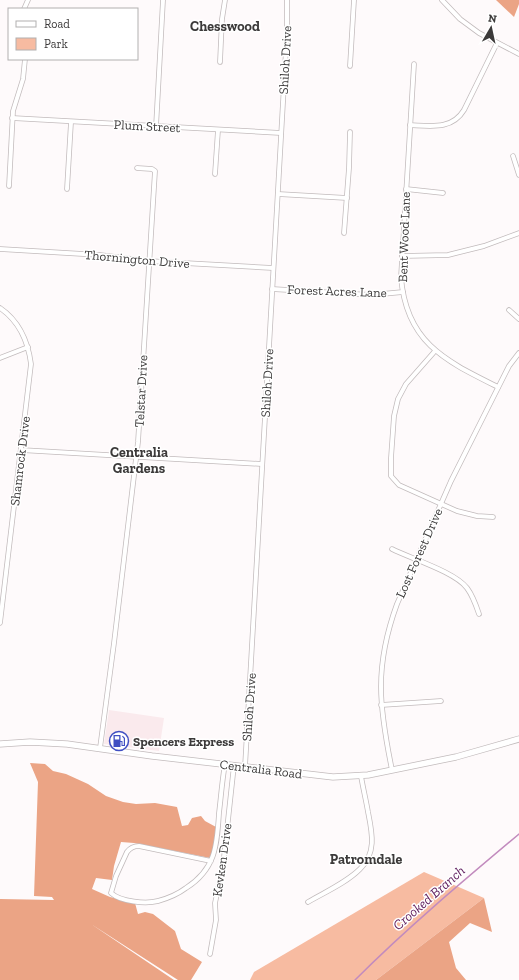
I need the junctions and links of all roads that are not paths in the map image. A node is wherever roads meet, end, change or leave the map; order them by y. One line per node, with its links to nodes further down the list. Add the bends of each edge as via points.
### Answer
1 (164, 0): 15 (street)
2 (226, 0): 9 (street, via 222,19)
3 (287, 0): 18 (street, Shiloh Drive)
4 (354, 0): 11 (street)
5 (442, 0): 6 (street, via 469,26)
6 (497, 43): 7 (street); 14 (street, via 458,118 444,126)
7 (519, 54)
8 (25, 60): 12 (street, via 23,79)
9 (220, 62)
10 (414, 64): 14 (street, Bent Wood Lane)
11 (350, 66)
12 (12, 118): 13 (street, Plum Street); 23 (street)
13 (71, 122): 15 (street, Plum Street); 24 (street)
14 (410, 125): 25 (street, Bent Wood Lane)
15 (156, 126): 16 (street, Plum Street)
16 (218, 130): 18 (street, Plum Street); 21 (street)
17 (350, 132): 28 (street)
18 (281, 133): 27 (street, Shiloh Drive)
19 (513, 156): 22 (street)
20 (137, 168): 33 (street, Telstar Drive, via 155,171)
21 (215, 174)
22 (519, 174)
23 (9, 186)
24 (67, 189)
25 (406, 189): 26 (street); 32 (street, Bent Wood Lane)
26 (443, 193)
27 (278, 194): 28 (street); 34 (street, Shiloh Drive)
28 (347, 198): 30 (street)
29 (519, 232): 32 (street, via 484,246 448,255)
30 (344, 233)
31 (0, 249): 33 (street, Thornington Drive, via 100,255)
32 (402, 256): 36 (street, Bent Wood Lane)
33 (148, 261): 34 (street, Thornington Drive); 46 (street, Telstar Drive)
34 (273, 268): 35 (street, Shiloh Drive)
35 (272, 289): 36 (street, Forest Acres Lane, via 371,295); 47 (street, Shiloh Drive)
36 (403, 292): 41 (street, Bent Wood Lane, via 413,322)
37 (0, 308): 40 (street, Shamrock Drive, via 16,324)
38 (509, 310): 39 (street)
39 (519, 319)
40 (28, 347): 43 (street); 45 (street, Shamrock Drive, via 31,373)
41 (435, 351): 44 (street, Bent Wood Lane, via 456,366); 48 (street, via 406,384 398,399 394,416 390,472 396,483)
42 (519, 353): 44 (street, Lost Forest Drive)
43 (0, 358)
44 (498, 387): 48 (street, Lost Forest Drive)
45 (21, 450): 46 (street); 53 (street, Shamrock Drive)
46 (136, 457): 47 (street); 58 (street, Telstar Drive)
47 (262, 464): 61 (street, Shiloh Drive)
48 (441, 504): 49 (street, via 467,514); 51 (street, Lost Forest Drive)
49 (493, 517)
50 (392, 549): 51 (street)
51 (416, 560): 52 (street, via 461,582 471,593); 55 (street, Lost Forest Drive, via 386,636 381,665)
52 (479, 614)
53 (0, 623)
54 (441, 701): 55 (street)
55 (381, 705): 62 (street, Lost Forest Drive)
56 (518, 739): 62 (main road, Centralia Road, via 456,757)
57 (0, 744): 58 (main road, Centralia Road, via 50,742)
58 (100, 748): 59 (main road, Centralia Road)
59 (225, 764): 60 (main road, Centralia Road); 64 (street, via 218,841)
60 (234, 766): 61 (main road, Centralia Road); 66 (street, Kevken Drive)
61 (245, 767): 63 (main road, Centralia Road, via 319,777)
62 (392, 770): 63 (main road, Centralia Road)
63 (361, 776): 65 (street, via 372,833 371,853 356,873)
64 (211, 861): 64 (street, via 194,882 163,900 139,902 111,893 127,852 135,846)
65 (308, 902)
66 (210, 954)

